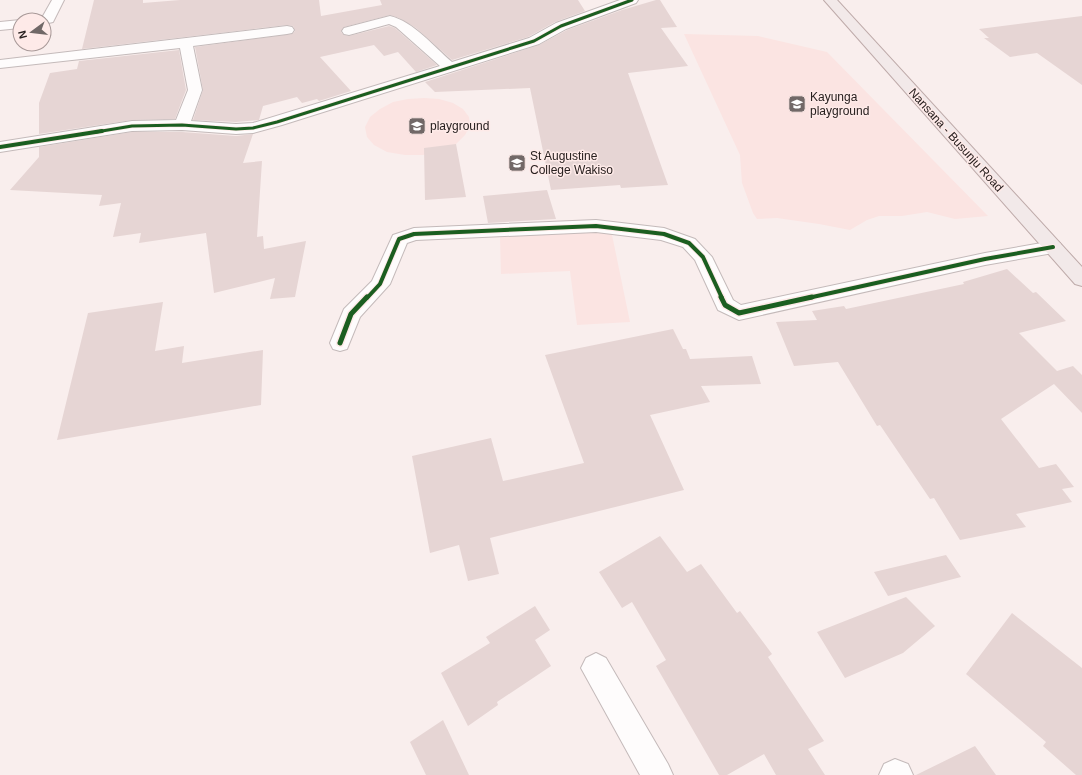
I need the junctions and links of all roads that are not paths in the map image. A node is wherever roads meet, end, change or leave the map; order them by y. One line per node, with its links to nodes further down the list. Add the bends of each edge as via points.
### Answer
1 (58, 0): 4 (street)
2 (632, 0): 11 (street, via 561,26 534,41)
3 (830, 0): 14 (main road, Nansana - Busunju Road)
4 (52, 12)
5 (12, 25): 6 (street)
6 (0, 26)
7 (287, 30): 9 (street)
8 (349, 31): 11 (street, via 390,20 401,24)
9 (185, 43): 10 (street); 12 (street, via 195,90)
10 (0, 64)
11 (450, 68): 12 (street, via 253,128)
12 (182, 125): 13 (street, via 132,126)
13 (0, 147)
14 (1053, 247): 15 (main road, Nansana - Busunju Road); 16 (street, via 985,259 739,313 724,305 703,257 690,243 664,234 596,226 414,234 399,239 380,284 351,314)
15 (1082, 279)
16 (340, 343)
17 (596, 668): 18 (street)
18 (657, 775)

